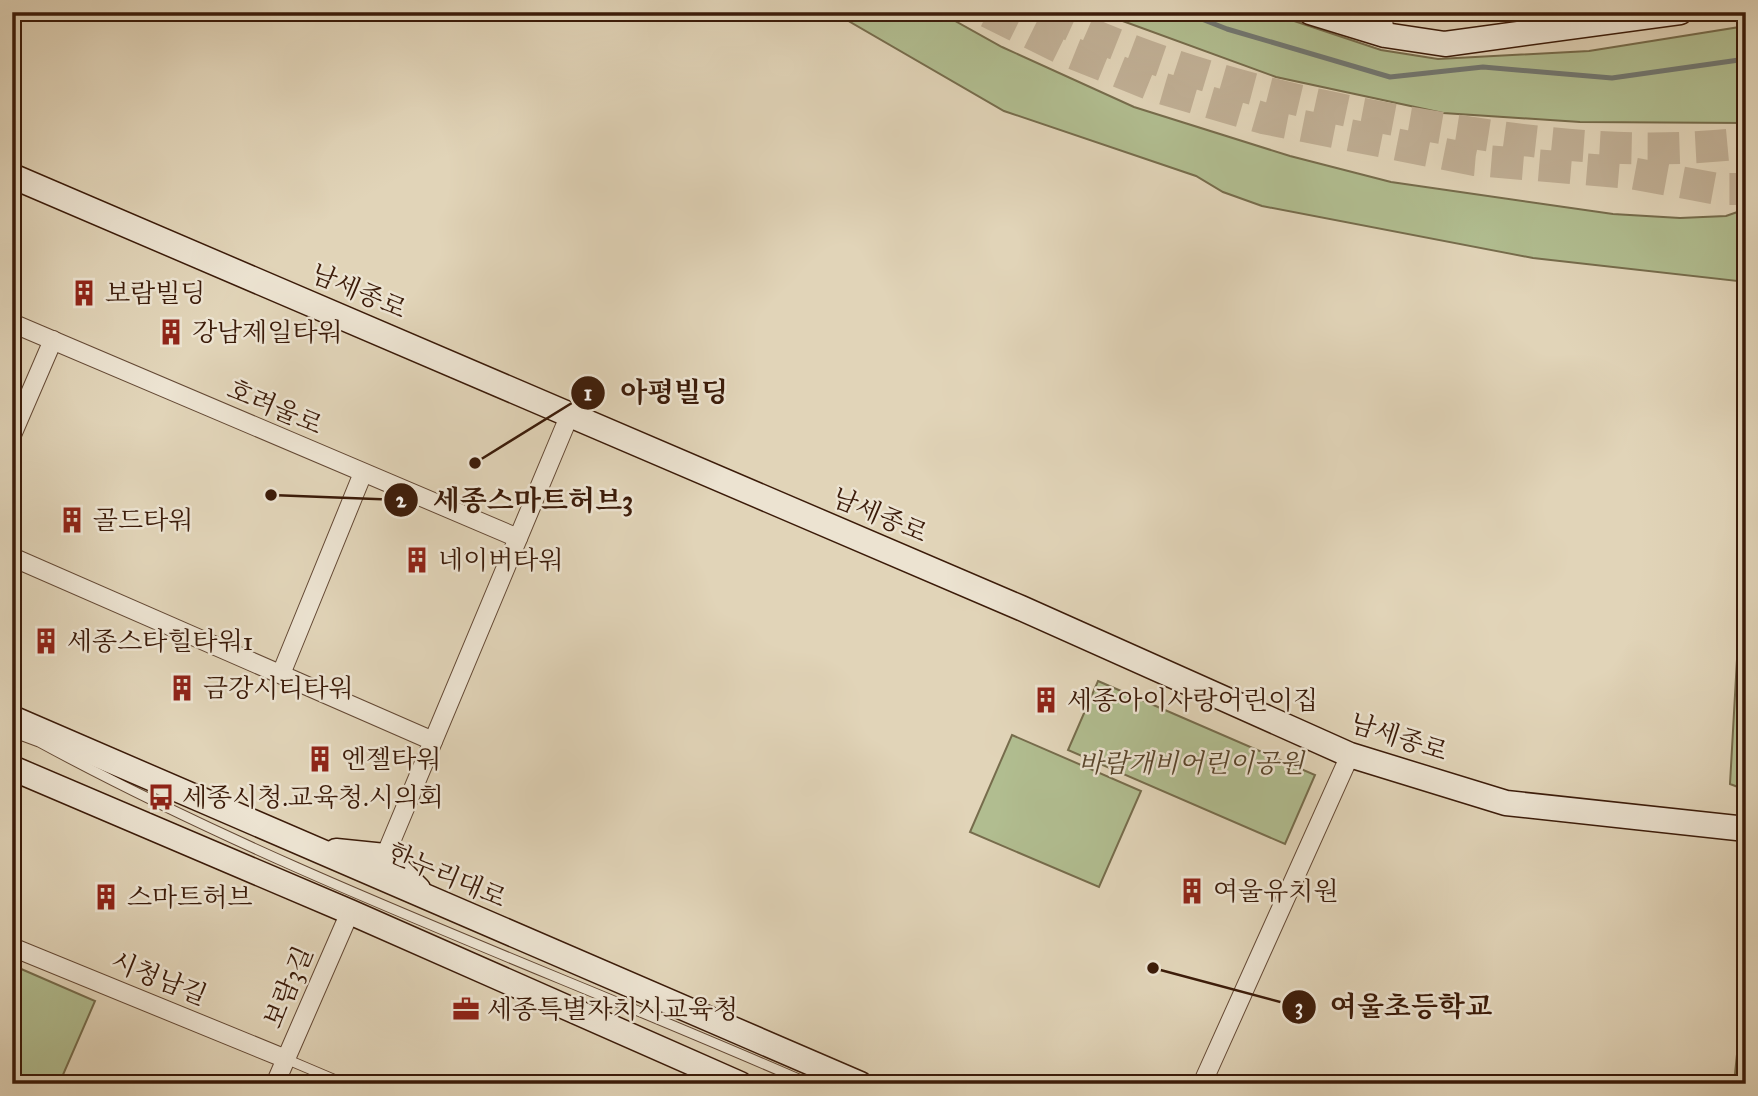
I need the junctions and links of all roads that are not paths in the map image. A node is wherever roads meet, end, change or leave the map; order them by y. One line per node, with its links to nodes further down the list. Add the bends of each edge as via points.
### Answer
1 (1310, 12): 3 (street)
2 (1680, 12): 3 (street, via 1445,44)
3 (1384, 24)
4 (12, 176): 7 (street, 남세종로)
5 (12, 323): 6 (street, 호려울로)
6 (53, 340): 8 (street); 9 (street, 호려울로)
7 (570, 414): 10 (street); 16 (street, 남세종로)
8 (12, 435)
9 (363, 473): 10 (street, 호려울로); 12 (street)
10 (518, 538): 15 (street)
11 (12, 557): 12 (street)
12 (281, 674): 15 (street)
13 (12, 718): 19 (street, 한누리대로)
14 (12, 732): 28 (lane, via 243,846)
15 (433, 741): 20 (street)
16 (1350, 755): 18 (street, 남세종로, via 1506,803); 30 (street)
17 (12, 768): 22 (street)
18 (1746, 829)
19 (312, 849): 20 (street); 21 (street, 한누리대로)
20 (385, 856): 21 (street)
21 (432, 901): 29 (street, 한누리대로)
22 (350, 912): 24 (street, 보람3길); 27 (street)
23 (12, 947): 24 (street, 시청남길)
24 (286, 1059): 25 (street, 보람3길); 26 (lane)
25 (275, 1084)
26 (345, 1084)
27 (740, 1084)
28 (810, 1084)
29 (860, 1084)
30 (1202, 1084)

